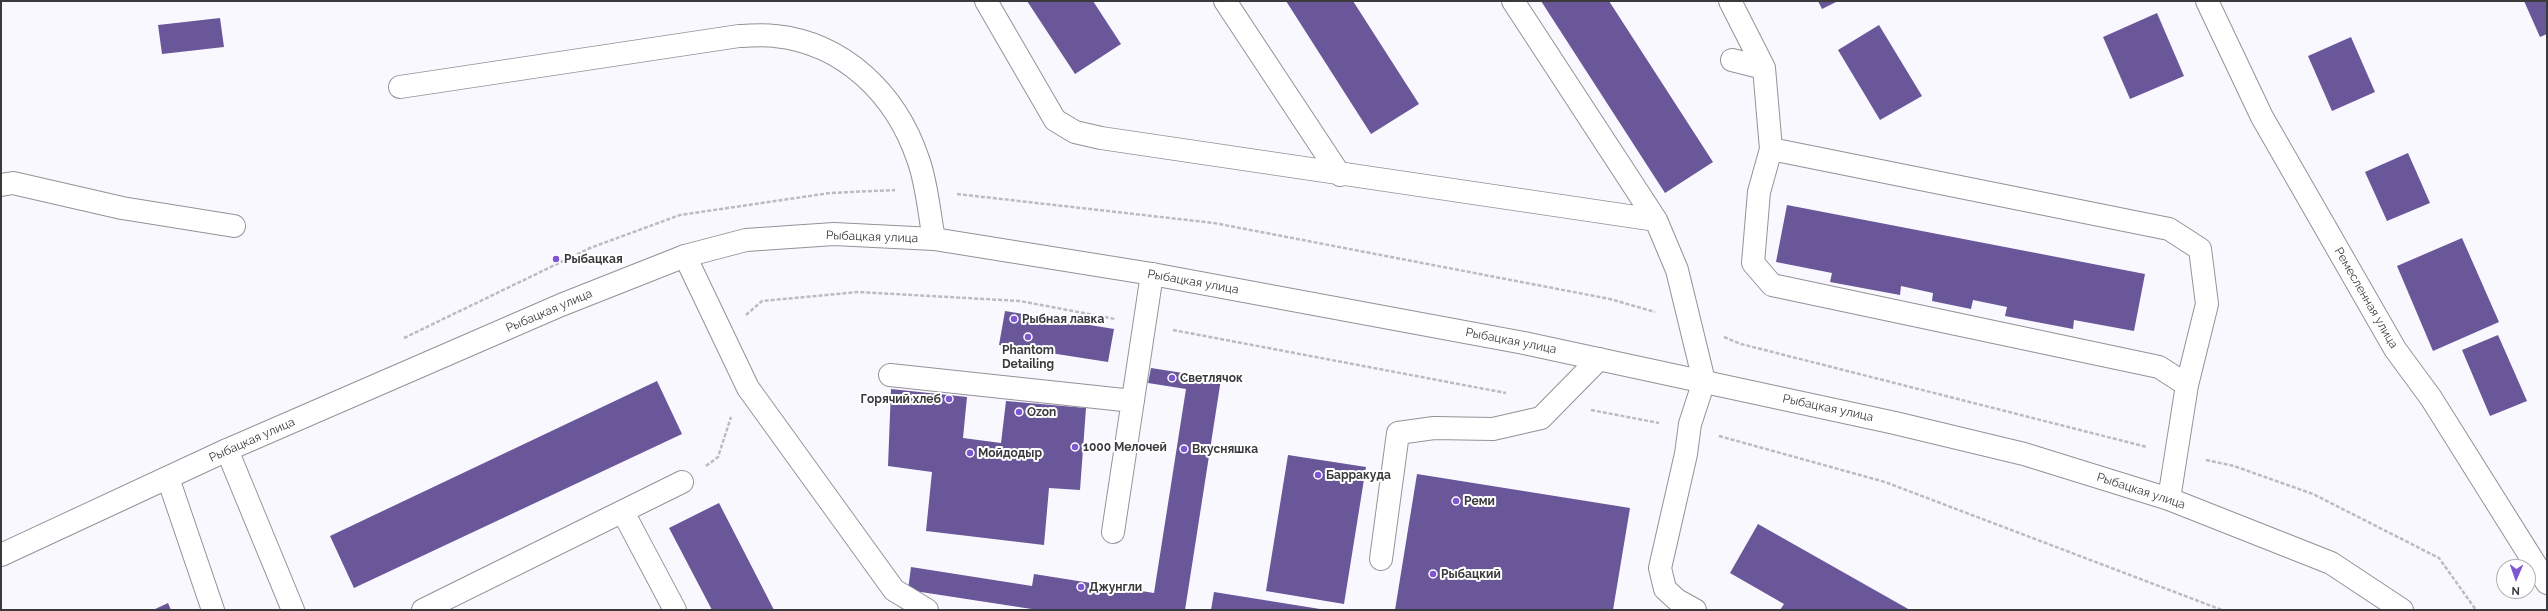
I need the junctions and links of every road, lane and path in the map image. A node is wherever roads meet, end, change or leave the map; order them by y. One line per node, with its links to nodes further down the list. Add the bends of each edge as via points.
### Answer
1 (986, 1): 10 (main road, via 1055,120 1075,132)
2 (1225, 1): 10 (main road)
3 (1513, 1): 13 (main road)
4 (1730, 1): 7 (main road)
5 (2207, 1): 36 (main road, Ремесленная улица, via 2262,117 2395,349 2431,398)
6 (1732, 60): 7 (main road)
7 (1764, 68): 9 (main road)
8 (400, 86): 12 (main road, via 739,36 774,35 801,40 833,52 856,67 875,84 902,123 918,159)
9 (1771, 149): 23 (main road, via 1759,192 1753,263 1772,286 2160,367); 23 (main road, via 2169,229 2200,249 2207,304)
10 (1340, 175): 13 (main road)
11 (1, 185): 14 (main road, via 13,183 122,208)
12 (924, 189): 15 (main road); 18 (path, via 1214,223 1610,299); 19 (path, via 830,193 680,215 590,248)
13 (1656, 220): 18 (main road, via 1676,270)
14 (234, 226)
15 (934, 239): 16 (main road, Рыбацкая улица, via 834,234 746,240); 17 (main road, Рыбацкая улица)
16 (685, 256): 27 (main road, Рыбацкая улица, via 561,305); 42 (main road, via 748,388 894,590)
17 (1152, 274): 20 (main road, Рыбацкая улица); 24 (main road)
18 (1689, 322): 22 (main road); 28 (path, via 1741,344)
19 (398, 341)
20 (1599, 359): 22 (main road, Рыбацкая улица); 35 (main road, via 1541,418 1493,429 1434,428 1398,433)
21 (890, 375): 24 (main road)
22 (1704, 381): 31 (main road, Рыбацкая улица, via 2024,454); 43 (main road, via 1690,424 1686,454 1660,568 1665,589 1677,600)
23 (2187, 385): 28 (main road)
24 (1133, 401): 33 (main road)
25 (730, 421): 26 (path)
26 (724, 438)
27 (227, 450): 29 (main road, Рыбацкая улица); 39 (main road)
28 (2176, 454): 31 (main road); 44 (path, via 2234,466 2313,494 2438,558)
29 (168, 478): 34 (main road, Рыбацкая улица); 38 (main road)
30 (682, 482): 32 (main road)
31 (2169, 499): 37 (main road, Рыбацкая улица, via 2331,563)
32 (623, 512): 40 (main road); 41 (main road)
33 (1113, 532)
34 (1, 555)
35 (1381, 559)
36 (2547, 583)
37 (2394, 608)
38 (213, 610)
39 (293, 610)
40 (422, 610)
41 (675, 610)
42 (927, 610)
43 (1695, 610)
44 (2476, 610)

